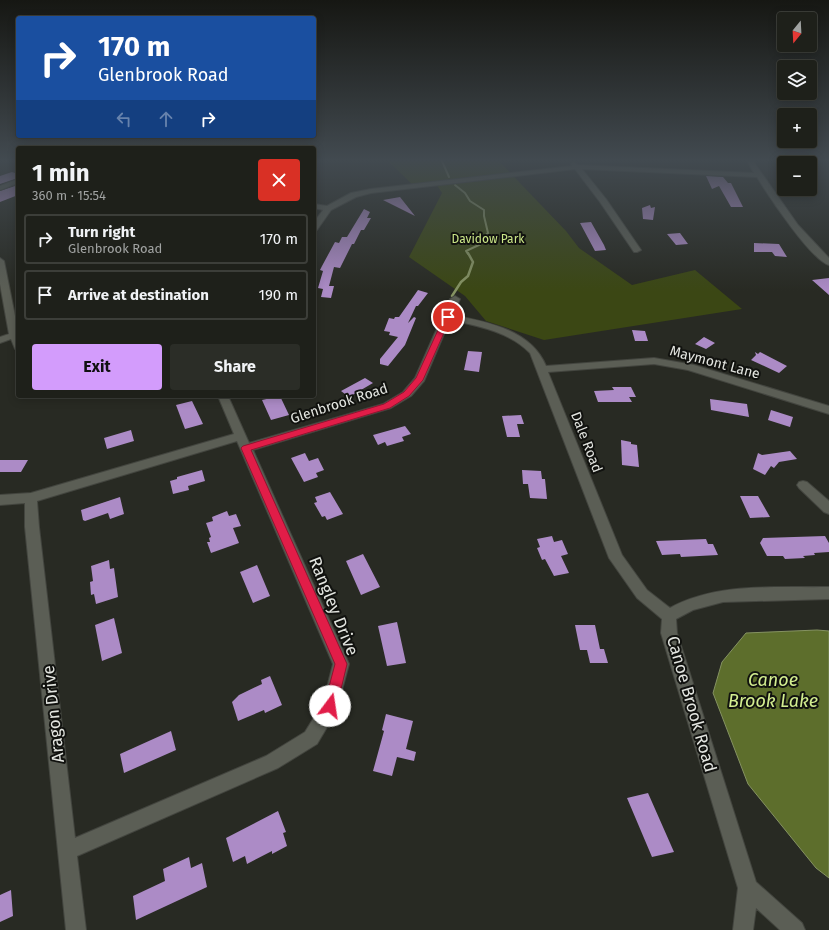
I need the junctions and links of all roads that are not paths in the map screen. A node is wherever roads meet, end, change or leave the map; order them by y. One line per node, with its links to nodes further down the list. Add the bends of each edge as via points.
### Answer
1 (335, 204): 5 (street)
2 (605, 204): 7 (street)
3 (777, 204): 9 (street, via 815,250)
4 (316, 206): 5 (street)
5 (328, 208): 6 (street)
6 (316, 225)
7 (637, 250)
8 (0, 261): 12 (street)
9 (829, 262)
10 (455, 300): 11 (street, Glenbrook Road)
11 (448, 317): 15 (street, Dale Road, via 472,322 521,340 534,351); 18 (street, Glenbrook Road, via 420,379 407,394 387,406)
12 (14, 335): 13 (street); 14 (street)
13 (0, 340)
14 (16, 340)
15 (542, 369): 17 (street, Maymont Lane, via 646,362 672,363); 24 (street, Dale Road, via 616,558 642,594)
16 (224, 398): 18 (street, Rangley Drive)
17 (829, 410)
18 (243, 442): 20 (street, Glenbrook Road); 25 (street, Rangley Drive, via 341,664 330,706 311,738 272,762)
19 (803, 485): 22 (street)
20 (31, 498): 21 (street, Glenbrook Road); 25 (street, Aragon Drive, via 32,527)
21 (0, 500)
22 (829, 509)
23 (829, 593): 24 (street, Canoe Brook Road, via 723,596 689,605)
24 (669, 616): 26 (street, Canoe Brook Road, via 672,640)
25 (68, 851): 27 (street, Aragon Drive)
26 (748, 888): 28 (street); 29 (street)
27 (76, 930)
28 (743, 930)
29 (794, 930)

